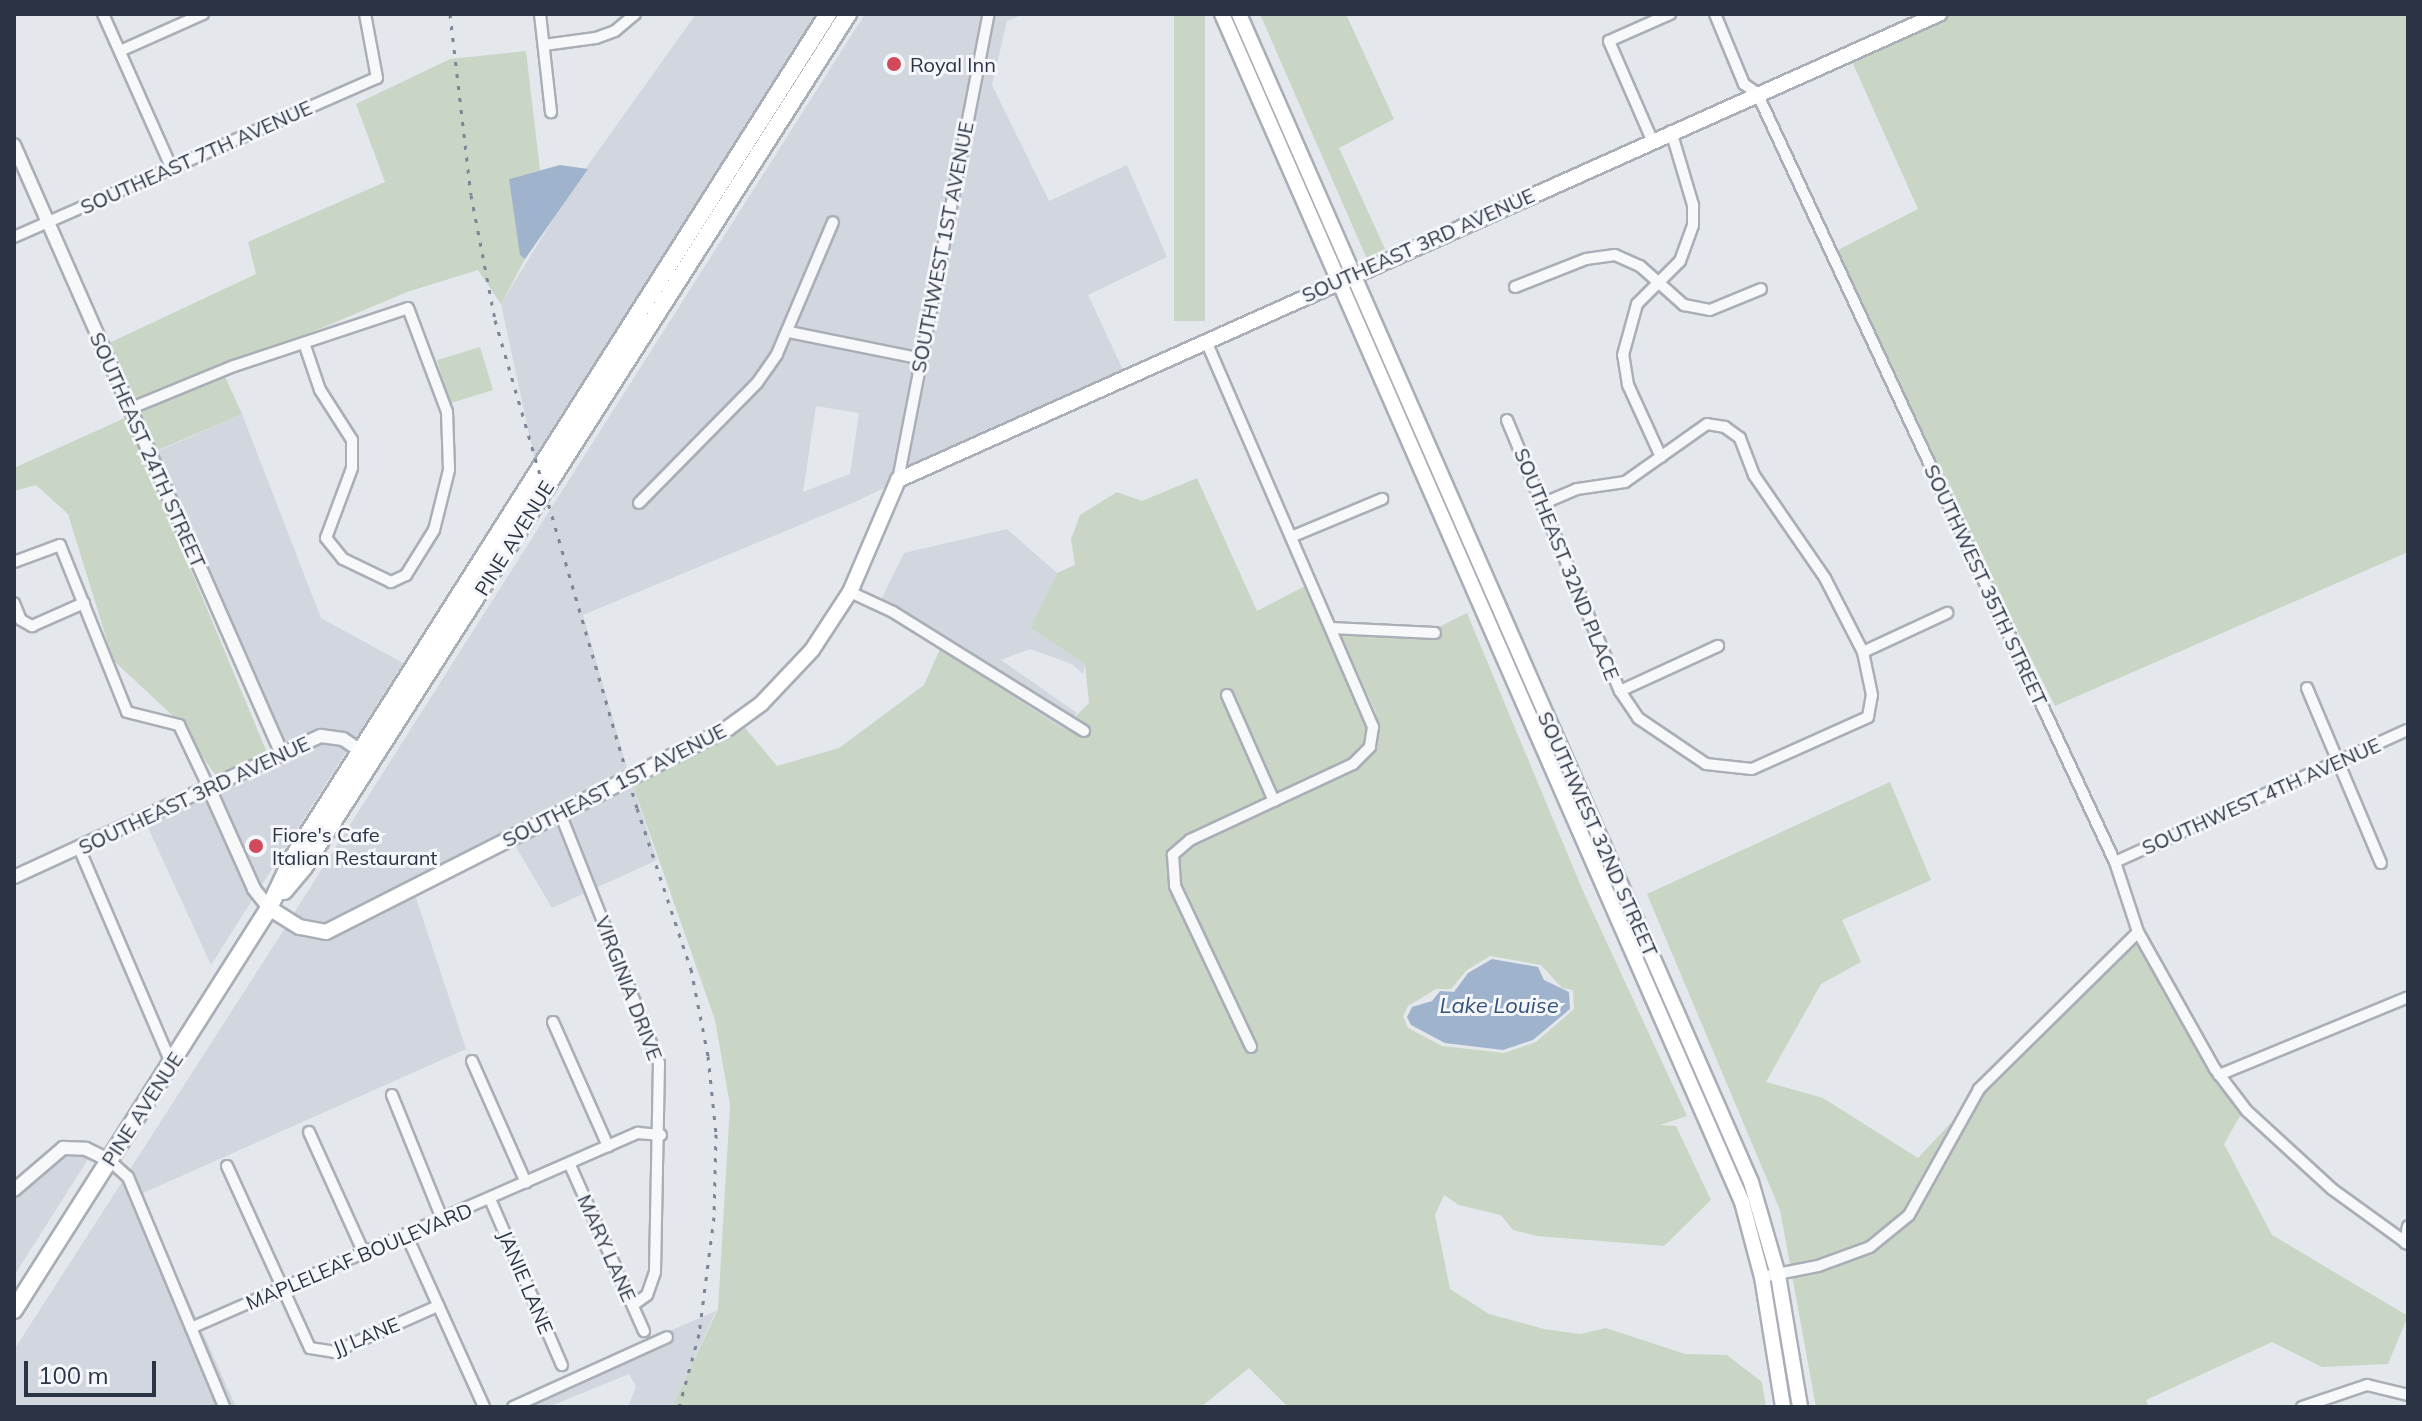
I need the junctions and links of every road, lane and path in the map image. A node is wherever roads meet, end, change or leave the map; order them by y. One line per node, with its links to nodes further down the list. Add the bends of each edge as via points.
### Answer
1 (103, 14): 15 (street)
2 (203, 14): 15 (street)
3 (365, 14): 22 (street, SOUTHEAST 7TH AVENUE, via 377,78)
4 (540, 14): 14 (street)
5 (635, 14): 14 (street, via 596,38)
6 (828, 14): 21 (highway)
7 (848, 14): 21 (highway)
8 (989, 14): 34 (street, SOUTHWEST 1ST AVENUE)
9 (1222, 14): 27 (main road, SOUTHWEST 32ND STREET)
10 (1239, 14): 26 (main road, SOUTHWEST 32ND STREET)
11 (1670, 14): 19 (street, via 1609,41)
12 (1715, 14): 16 (street, SOUTHWEST 35TH STREET, via 1744,84)
13 (1939, 14): 16 (main road, SOUTHEAST 3RD AVENUE)
14 (544, 45): 17 (street)
15 (120, 51): 22 (street)
16 (1757, 93): 18 (main road, SOUTHEAST 3RD AVENUE); 64 (street, SOUTHWEST 35TH STREET)
17 (551, 112)
18 (1671, 131): 19 (main road, SOUTHEAST 3RD AVENUE); 28 (street, via 1693,205 1693,225 1680,261)
19 (1652, 140): 26 (main road, SOUTHEAST 3RD AVENUE)
20 (14, 145): 23 (street, SOUTHEAST 24TH STREET)
21 (745, 161): 58 (highway, PINE AVENUE)
22 (171, 167): 23 (street, SOUTHEAST 7TH AVENUE)
23 (48, 222): 25 (street, SOUTHEAST 7TH AVENUE); 35 (street, SOUTHEAST 24TH STREET)
24 (833, 222): 31 (street)
25 (14, 237)
26 (1355, 273): 27 (main road, SOUTHEAST 3RD AVENUE); 90 (main road, SOUTHWEST 32ND STREET, via 1751,1182)
27 (1339, 281): 32 (main road, SOUTHEAST 3RD AVENUE); 91 (main road, SOUTHWEST 32ND STREET, via 1742,1202)
28 (1655, 285): 29 (street, via 1640,266 1615,255 1586,259); 30 (street, via 1684,305 1710,310); 37 (street, via 1637,304 1623,355 1628,385)
29 (1515, 287)
30 (1761, 289)
31 (789, 332): 34 (street); 40 (street, via 757,383)
32 (1206, 341): 38 (main road, SOUTHEAST 3RD AVENUE); 42 (street)
33 (304, 343): 33 (street, via 408,308 416,320 447,412 449,470 434,530 406,575 391,582 343,559 326,538 352,468 352,440 320,390); 35 (street)
34 (918, 358): 38 (street, SOUTHWEST 1ST AVENUE)
35 (129, 409): 57 (street, SOUTHEAST 24TH STREET)
36 (1507, 420): 41 (street, SOUTHEAST 32ND PLACE)
37 (1661, 457): 41 (street, via 1625,482 1577,489); 51 (street, via 1707,424 1725,427 1740,438 1754,475 1825,578)
38 (898, 480): 44 (main road, SOUTHEAST 1ST AVENUE)
39 (1382, 499): 42 (street)
40 (639, 503)
41 (1544, 503): 53 (street, SOUTHEAST 32ND PLACE)
42 (1291, 537): 48 (street)
43 (14, 562): 46 (street, via 60,545)
44 (850, 592): 56 (street, via 893,612); 62 (main road, SOUTHEAST 1ST AVENUE, via 812,650 761,704 709,740)
45 (14, 603): 46 (street, via 21,620 32,626)
46 (84, 603): 60 (street, via 127,712 179,725)
47 (1947, 613): 51 (street)
48 (1331, 628): 49 (street); 61 (street, via 1371,715 1370,747 1353,764)
49 (1435, 633)
50 (1718, 646): 53 (street)
51 (1863, 652): 53 (street, SOUTHEAST 32ND PLACE, via 1872,695 1868,717 1752,769 1706,764 1638,718)
52 (2307, 688): 59 (street)
53 (1620, 691)
54 (1227, 695): 61 (street)
55 (2408, 730): 59 (street, SOUTHWEST 4TH AVENUE)
56 (1084, 731)
57 (282, 754): 58 (street, SOUTHEAST 3RD AVENUE, via 333,736); 60 (street, SOUTHEAST 3RD AVENUE)
58 (367, 755): 67 (highway, PINE AVENUE, via 304,867)
59 (2337, 762): 64 (street, SOUTHWEST 4TH AVENUE); 65 (street)
60 (208, 786): 63 (street, SOUTHEAST 3RD AVENUE); 67 (street, via 254,889)
61 (1274, 801): 71 (street, via 1177,850 1171,866 1175,886)
62 (560, 813): 67 (main road, SOUTHEAST 1ST AVENUE, via 326,932 300,927); 77 (street, VIRGINIA DRIVE, via 648,1027 661,1082)
63 (79, 848): 66 (street, SOUTHEAST 3RD AVENUE); 73 (street)
64 (2115, 862): 68 (street, SOUTHWEST 35TH STREET)
65 (2381, 863)
66 (14, 877)
67 (269, 908): 73 (highway, PINE AVENUE)
68 (2138, 932): 74 (street, SOUTHWEST 35TH STREET); 90 (street, via 1979,1089 1909,1215 1870,1247)
69 (2408, 997): 74 (street)
70 (553, 1022): 78 (street)
71 (1251, 1047)
72 (472, 1061): 82 (street)
73 (171, 1063): 79 (highway, PINE AVENUE)
74 (2219, 1075): 88 (street, SOUTHWEST 35TH STREET, via 2247,1111 2332,1189)
75 (392, 1095): 85 (street)
76 (309, 1132): 89 (street)
77 (661, 1135): 78 (street, MAPLELEAF BOULEVARD, via 638,1133); 93 (street, VIRGINIA DRIVE, via 653,1285)
78 (608, 1146): 80 (street, MAPLELEAF BOULEVARD)
79 (109, 1160): 83 (street, via 86,1149 63,1148); 95 (highway, PINE AVENUE); 96 (street, via 128,1177)
80 (570, 1165): 82 (street, MAPLELEAF BOULEVARD); 93 (street, MARY LANE)
81 (227, 1166): 92 (street)
82 (526, 1183): 84 (street, MAPLELEAF BOULEVARD)
83 (14, 1190)
84 (490, 1199): 85 (street, MAPLELEAF BOULEVARD); 99 (street, JANIE LANE)
85 (442, 1219): 87 (street, MAPLELEAF BOULEVARD)
86 (2408, 1226): 88 (street)
87 (406, 1234): 89 (street, MAPLELEAF BOULEVARD); 94 (street)
88 (2406, 1244)
89 (363, 1251): 92 (street, MAPLELEAF BOULEVARD)
90 (1778, 1275): 91 (street); 105 (main road, SOUTHWEST 32ND STREET)
91 (1762, 1277): 104 (main road, SOUTHWEST 32ND STREET)
92 (283, 1288): 94 (street, JJ LANE, via 300,1332 320,1353 334,1352); 96 (street, MAPLELEAF BOULEVARD)
93 (633, 1305): 97 (street, MARY LANE)
94 (438, 1306): 102 (street)
95 (14, 1310)
96 (191, 1328): 101 (street)
97 (644, 1331)
98 (667, 1337): 103 (street)
99 (562, 1365)
100 (2408, 1395): 106 (street, via 2367,1385)
101 (224, 1407)
102 (484, 1407)
103 (513, 1407)
104 (1783, 1407)
105 (1800, 1407)
106 (2302, 1407)

